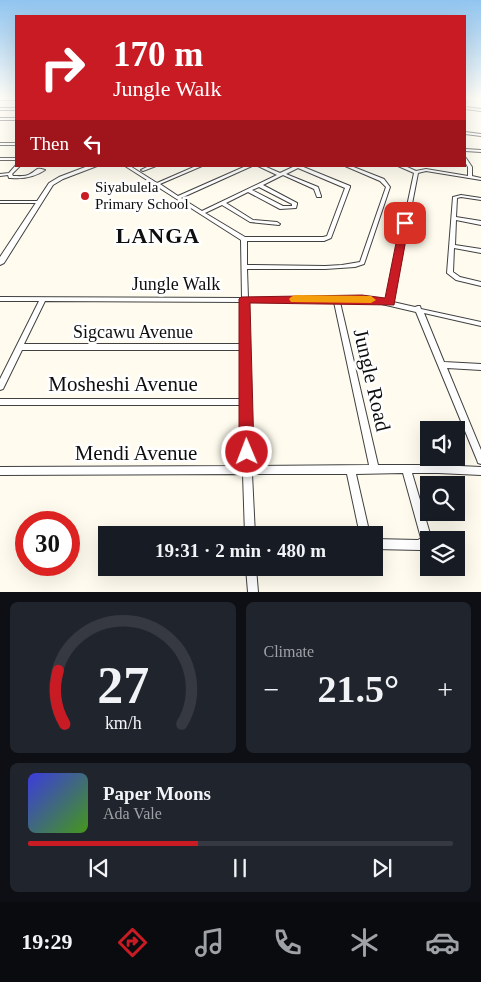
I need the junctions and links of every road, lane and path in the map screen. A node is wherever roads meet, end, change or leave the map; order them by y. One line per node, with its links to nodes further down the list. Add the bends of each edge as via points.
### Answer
1 (466, 133): 2 (street)
2 (481, 135)
3 (0, 144): 4 (street)
4 (15, 144)
5 (466, 150): 6 (street)
6 (481, 151)
7 (0, 159): 8 (street)
8 (15, 159)
9 (466, 162): 27 (street)
10 (17, 167): 23 (street)
11 (91, 167): 36 (street, via 56,180)
12 (129, 167): 29 (street)
13 (151, 167): 21 (street)
14 (198, 167): 29 (street)
15 (248, 167): 33 (street)
16 (263, 167): 25 (street)
17 (298, 167): 25 (street); 42 (street, via 348,187 329,237)
18 (350, 167): 46 (street, via 380,178 388,187 362,263)
19 (403, 167): 22 (street)
20 (425, 168): 22 (street); 27 (street)
21 (143, 170)
22 (416, 172): 52 (street)
23 (10, 174): 24 (street, via 19,178); 26 (street)
24 (33, 174)
25 (281, 174): 30 (street); 32 (street, via 316,188)
26 (0, 175)
27 (470, 177): 28 (street)
28 (481, 178)
29 (156, 184): 33 (street)
30 (259, 185): 31 (street); 31 (street, via 292,202 294,207 282,208)
31 (248, 190): 37 (street)
32 (319, 196)
33 (179, 197): 38 (street)
34 (481, 200): 39 (street, via 456,196)
35 (0, 202): 36 (street)
36 (39, 202): 45 (street)
37 (222, 203): 38 (street); 41 (street, via 252,221)
38 (202, 212): 42 (street)
39 (454, 218): 40 (street); 43 (street)
40 (481, 223)
41 (277, 224)
42 (244, 238): 46 (street)
43 (452, 246): 44 (street); 47 (street, via 451,275)
44 (481, 251)
45 (0, 262)
46 (245, 267): 50 (street)
47 (481, 284)
48 (0, 299): 49 (street, Jungle Walk)
49 (43, 299): 50 (street, Jungle Walk); 55 (street)
50 (245, 299): 51 (street, Jungle Walk); 56 (street)
51 (336, 299): 52 (street, Jungle Walk); 64 (street, Jungle Road)
52 (390, 302): 53 (street, Jungle Walk)
53 (418, 308): 54 (street, Jungle Walk); 57 (street)
54 (481, 324)
55 (20, 347): 56 (street, Sigcawu Avenue); 59 (street)
56 (246, 347): 61 (street)
57 (442, 365): 58 (street); 62 (street)
58 (481, 367)
59 (0, 388)
60 (0, 402): 61 (street, Mosheshi Avenue)
61 (246, 402): 66 (street)
62 (481, 460)
63 (351, 469): 64 (street, Mendi Avenue); 66 (street, Mendi Avenue); 70 (street)
64 (374, 469): 65 (street, Mendi Avenue)
65 (406, 469): 68 (street, Mendi Avenue); 71 (street, via 425,541 420,545)
66 (247, 470): 67 (street, Mendi Avenue); 69 (street)
67 (0, 471)
68 (481, 471)
69 (250, 526)
70 (363, 526)
71 (383, 544)
72 (252, 576): 73 (street)
73 (253, 592)

